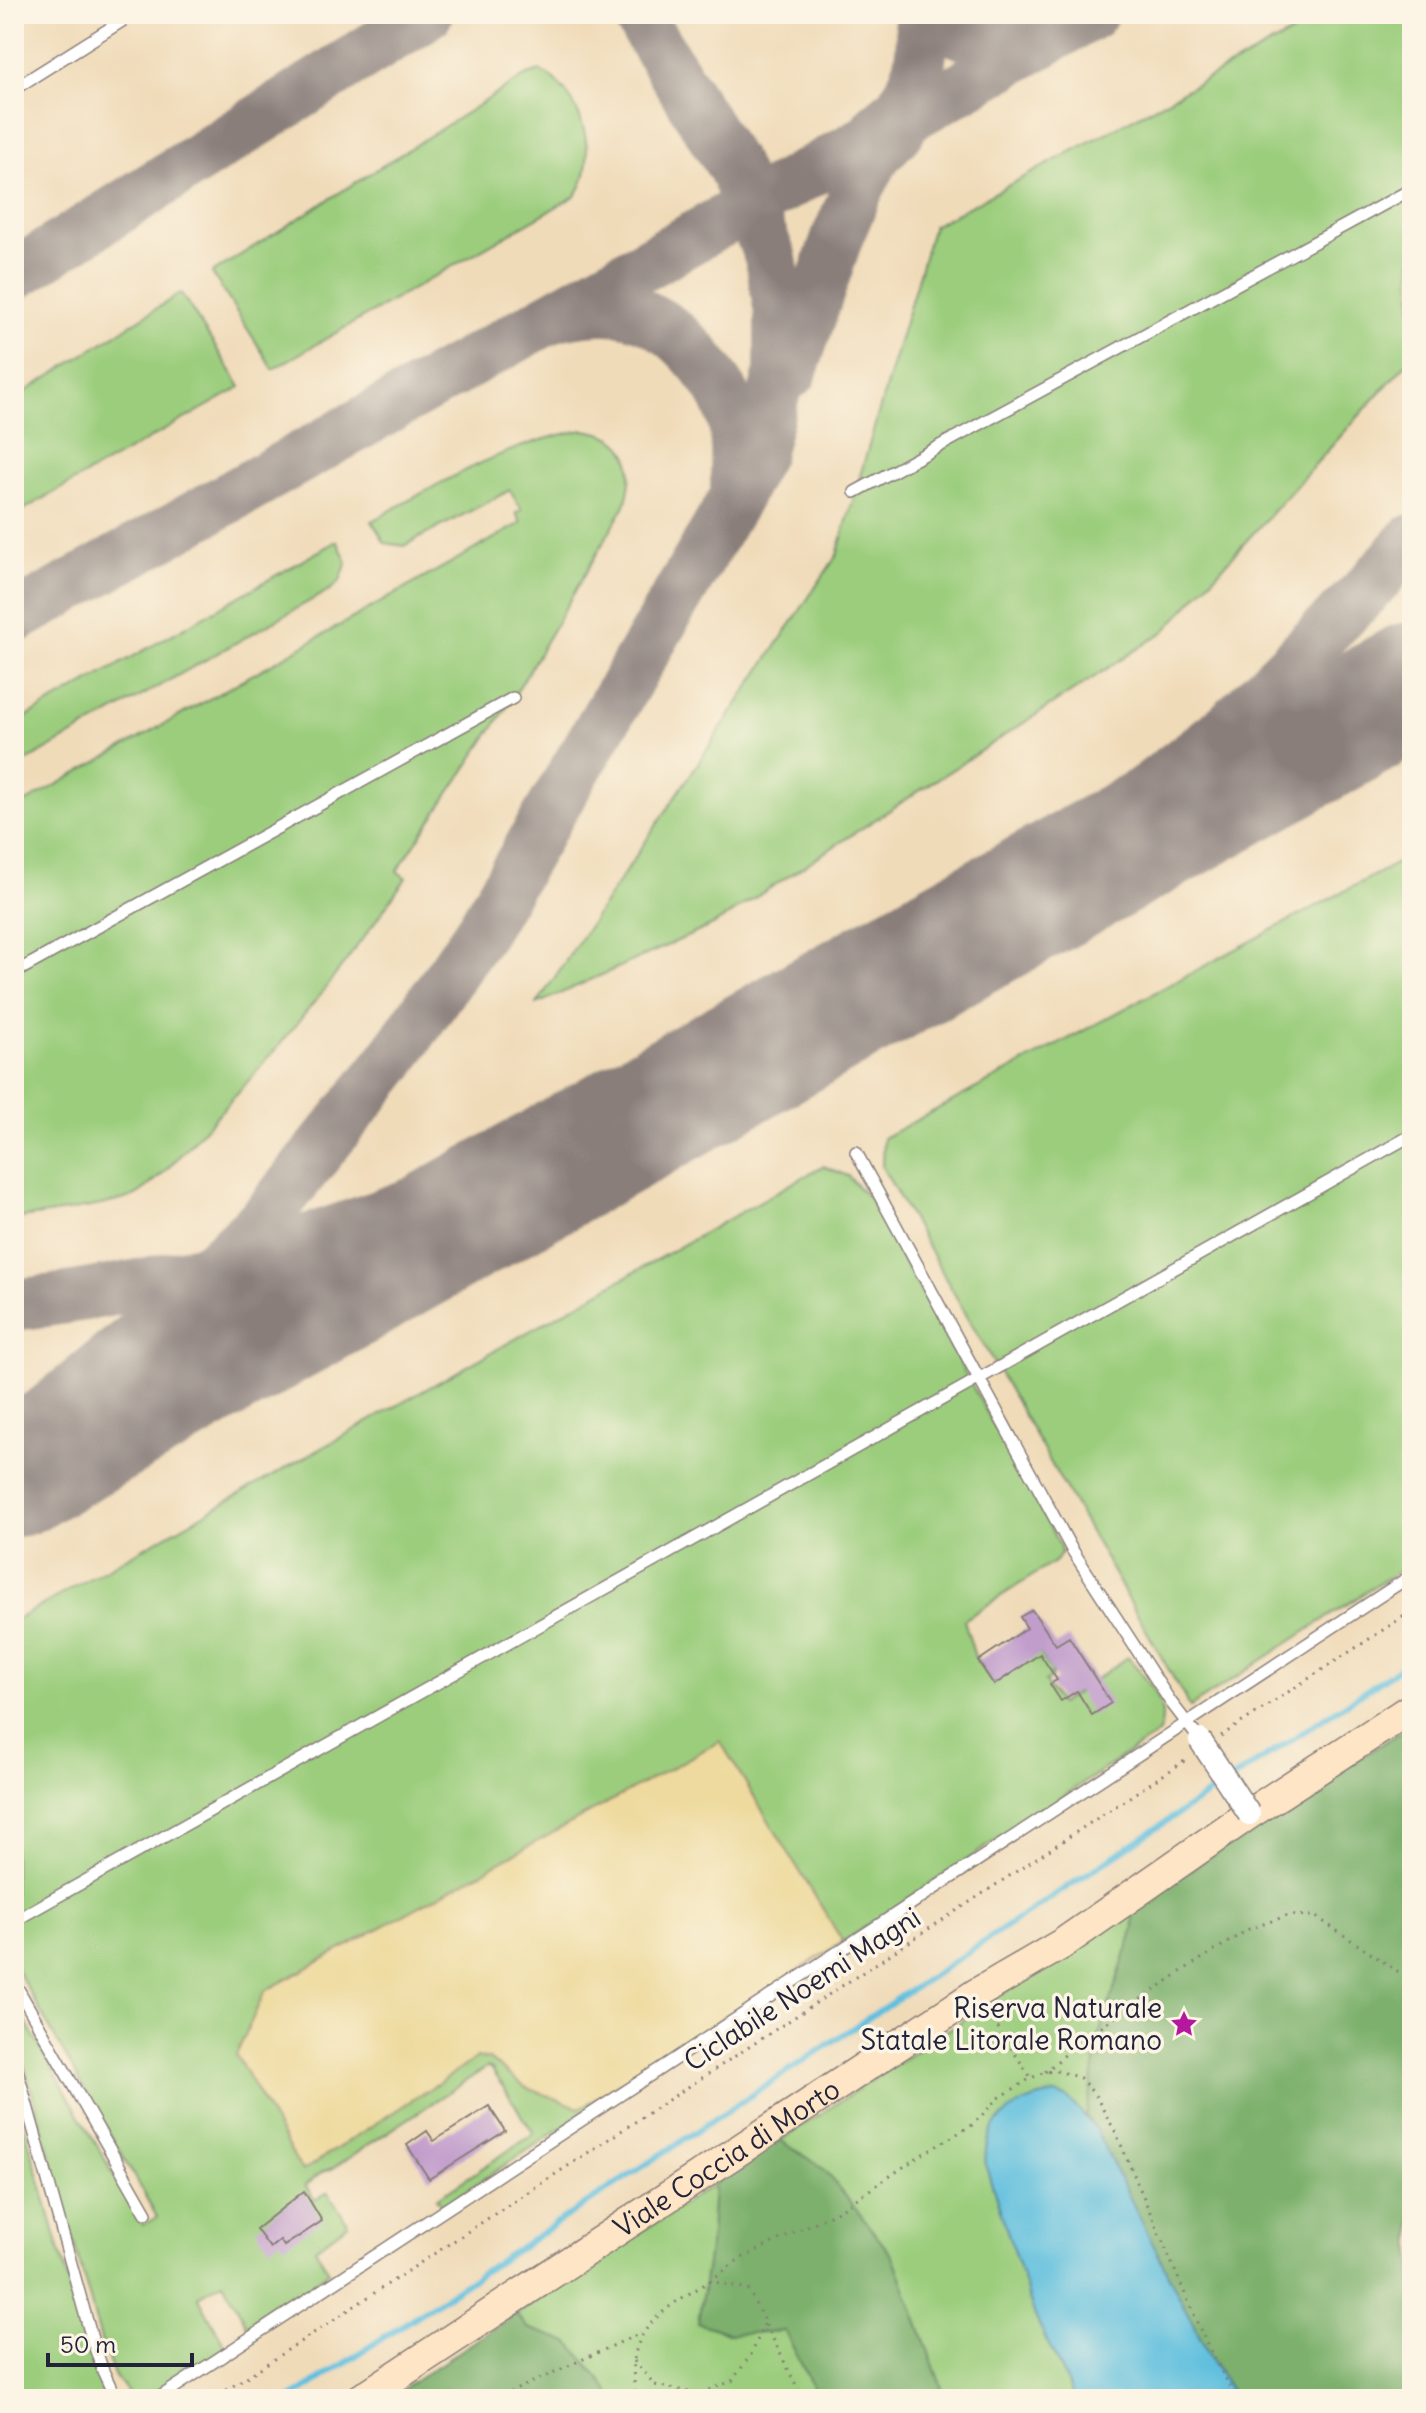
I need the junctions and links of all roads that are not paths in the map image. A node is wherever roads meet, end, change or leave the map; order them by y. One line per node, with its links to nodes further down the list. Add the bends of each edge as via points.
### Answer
1 (133, 14): 2 (lane)
2 (14, 89)
3 (1412, 189): 4 (lane)
4 (855, 492)
5 (513, 698): 6 (lane)
6 (14, 973)
7 (1412, 1135): 13 (lane)
8 (856, 1152): 11 (lane, via 1071,1548 1106,1607)
9 (1412, 1575): 11 (lane)
10 (1412, 1708): 12 (street, Viale Coccia di Morto)
11 (1201, 1738): 12 (street, bridge); 18 (lane)
12 (1249, 1814): 19 (street, Viale Coccia di Morto, via 1062,1944 976,1994)
13 (14, 1921)
14 (14, 1982): 16 (lane)
15 (14, 2059): 17 (lane, via 92,2339)
16 (146, 2213)
17 (116, 2399)
18 (157, 2399)
19 (361, 2399)

